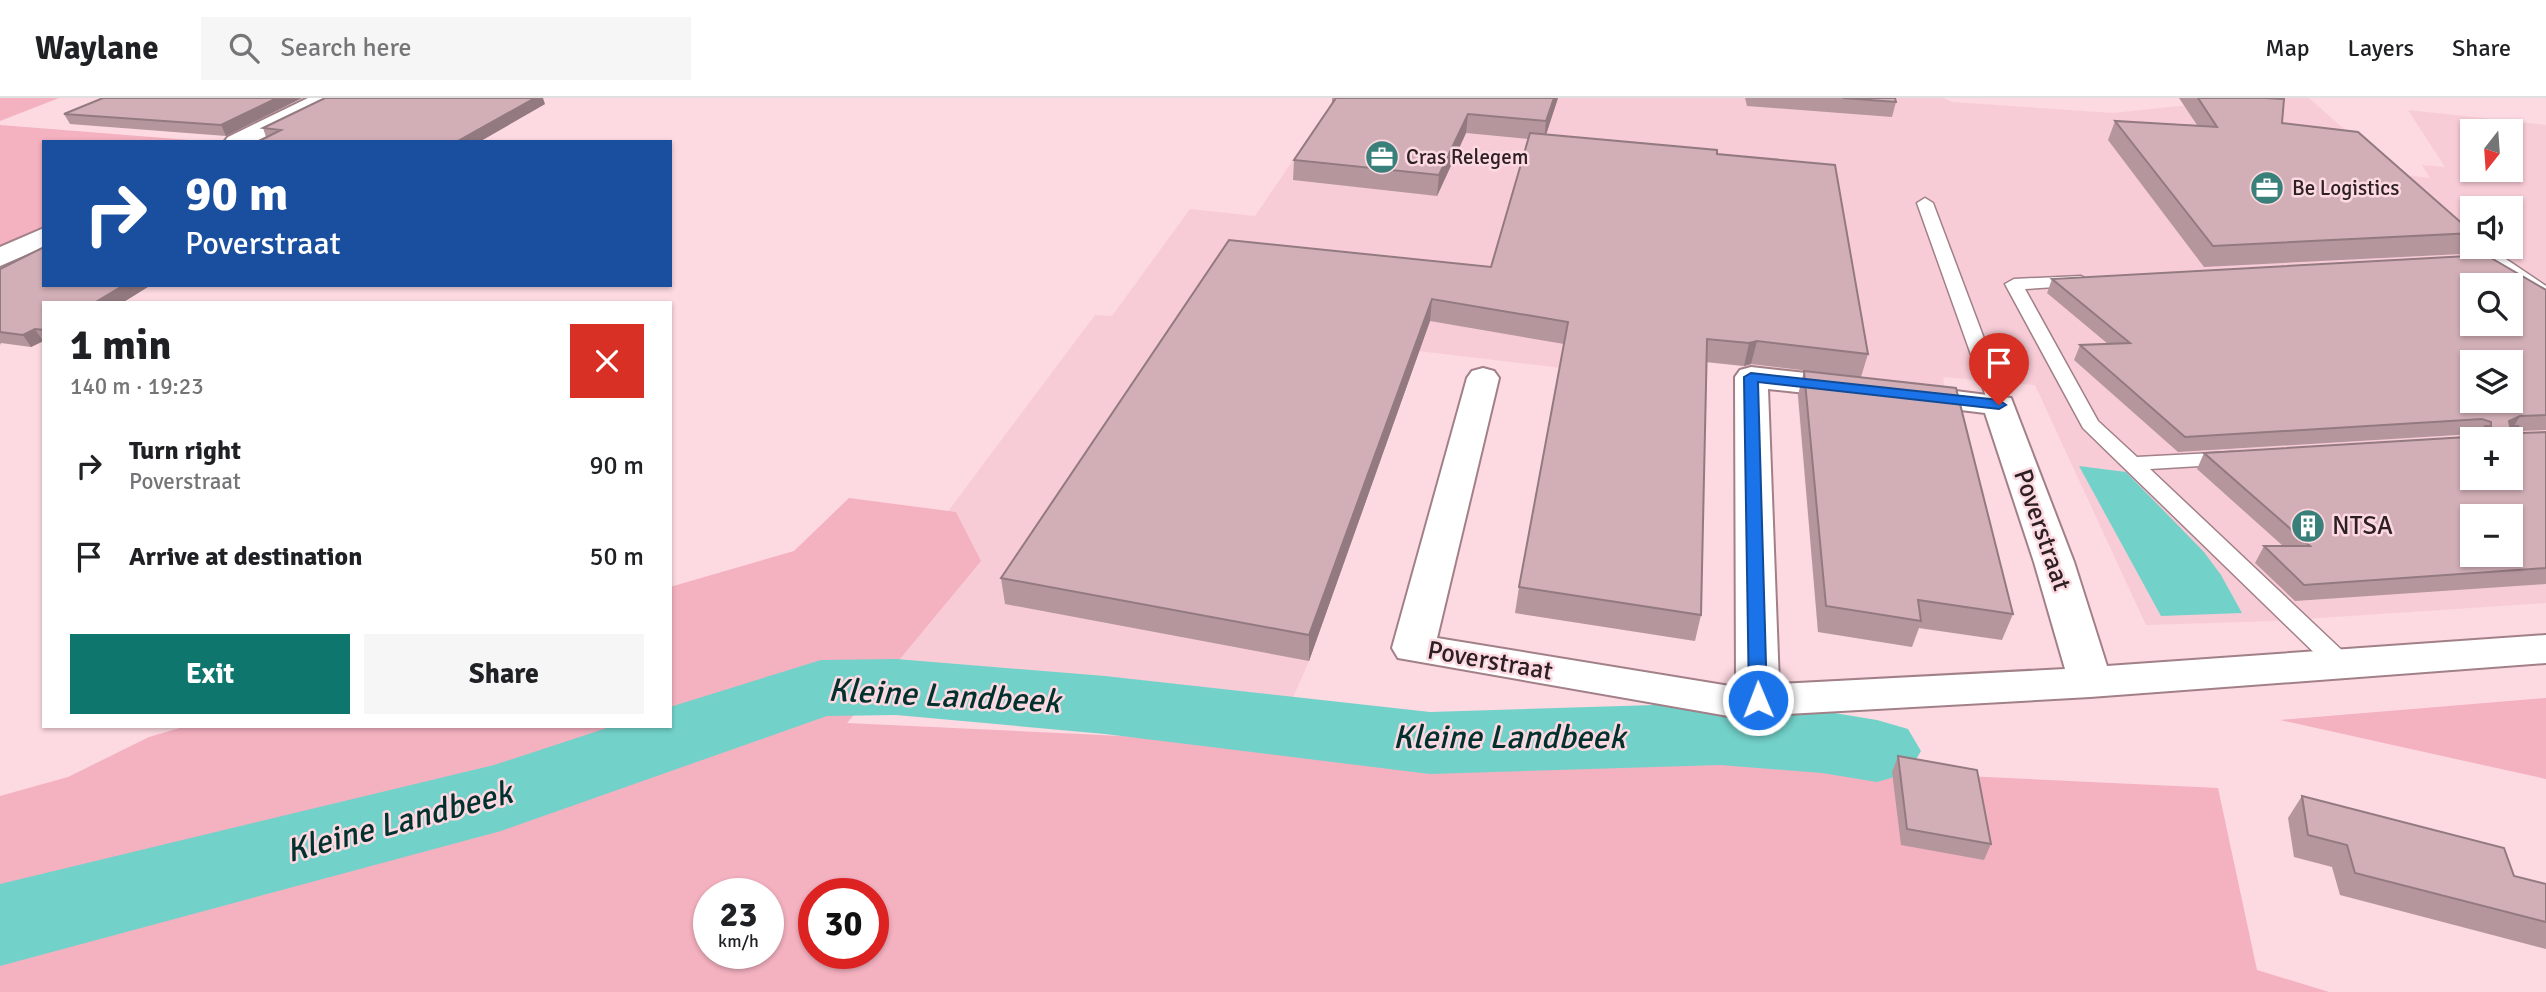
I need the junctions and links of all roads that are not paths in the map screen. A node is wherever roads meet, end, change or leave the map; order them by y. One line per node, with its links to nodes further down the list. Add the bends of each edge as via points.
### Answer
1 (326, 98): 2 (street)
2 (240, 140)
3 (1926, 203): 10 (lane)
4 (42, 237): 5 (street)
5 (0, 258)
6 (2445, 262): 8 (lane, via 2500,260)
7 (2097, 280): 12 (lane, via 2014,284 2090,424)
8 (2546, 294)
9 (1483, 379): 16 (street, Poverstraat, via 1413,648 1734,702)
10 (1999, 405): 15 (street, Poverstraat); 16 (street, via 1751,377)
11 (2254, 456): 12 (lane)
12 (2131, 464): 14 (lane)
13 (2546, 649): 14 (street, Poverstraat)
14 (2339, 662): 15 (street, Poverstraat)
15 (2090, 682): 16 (street, Poverstraat)
16 (1758, 700)

